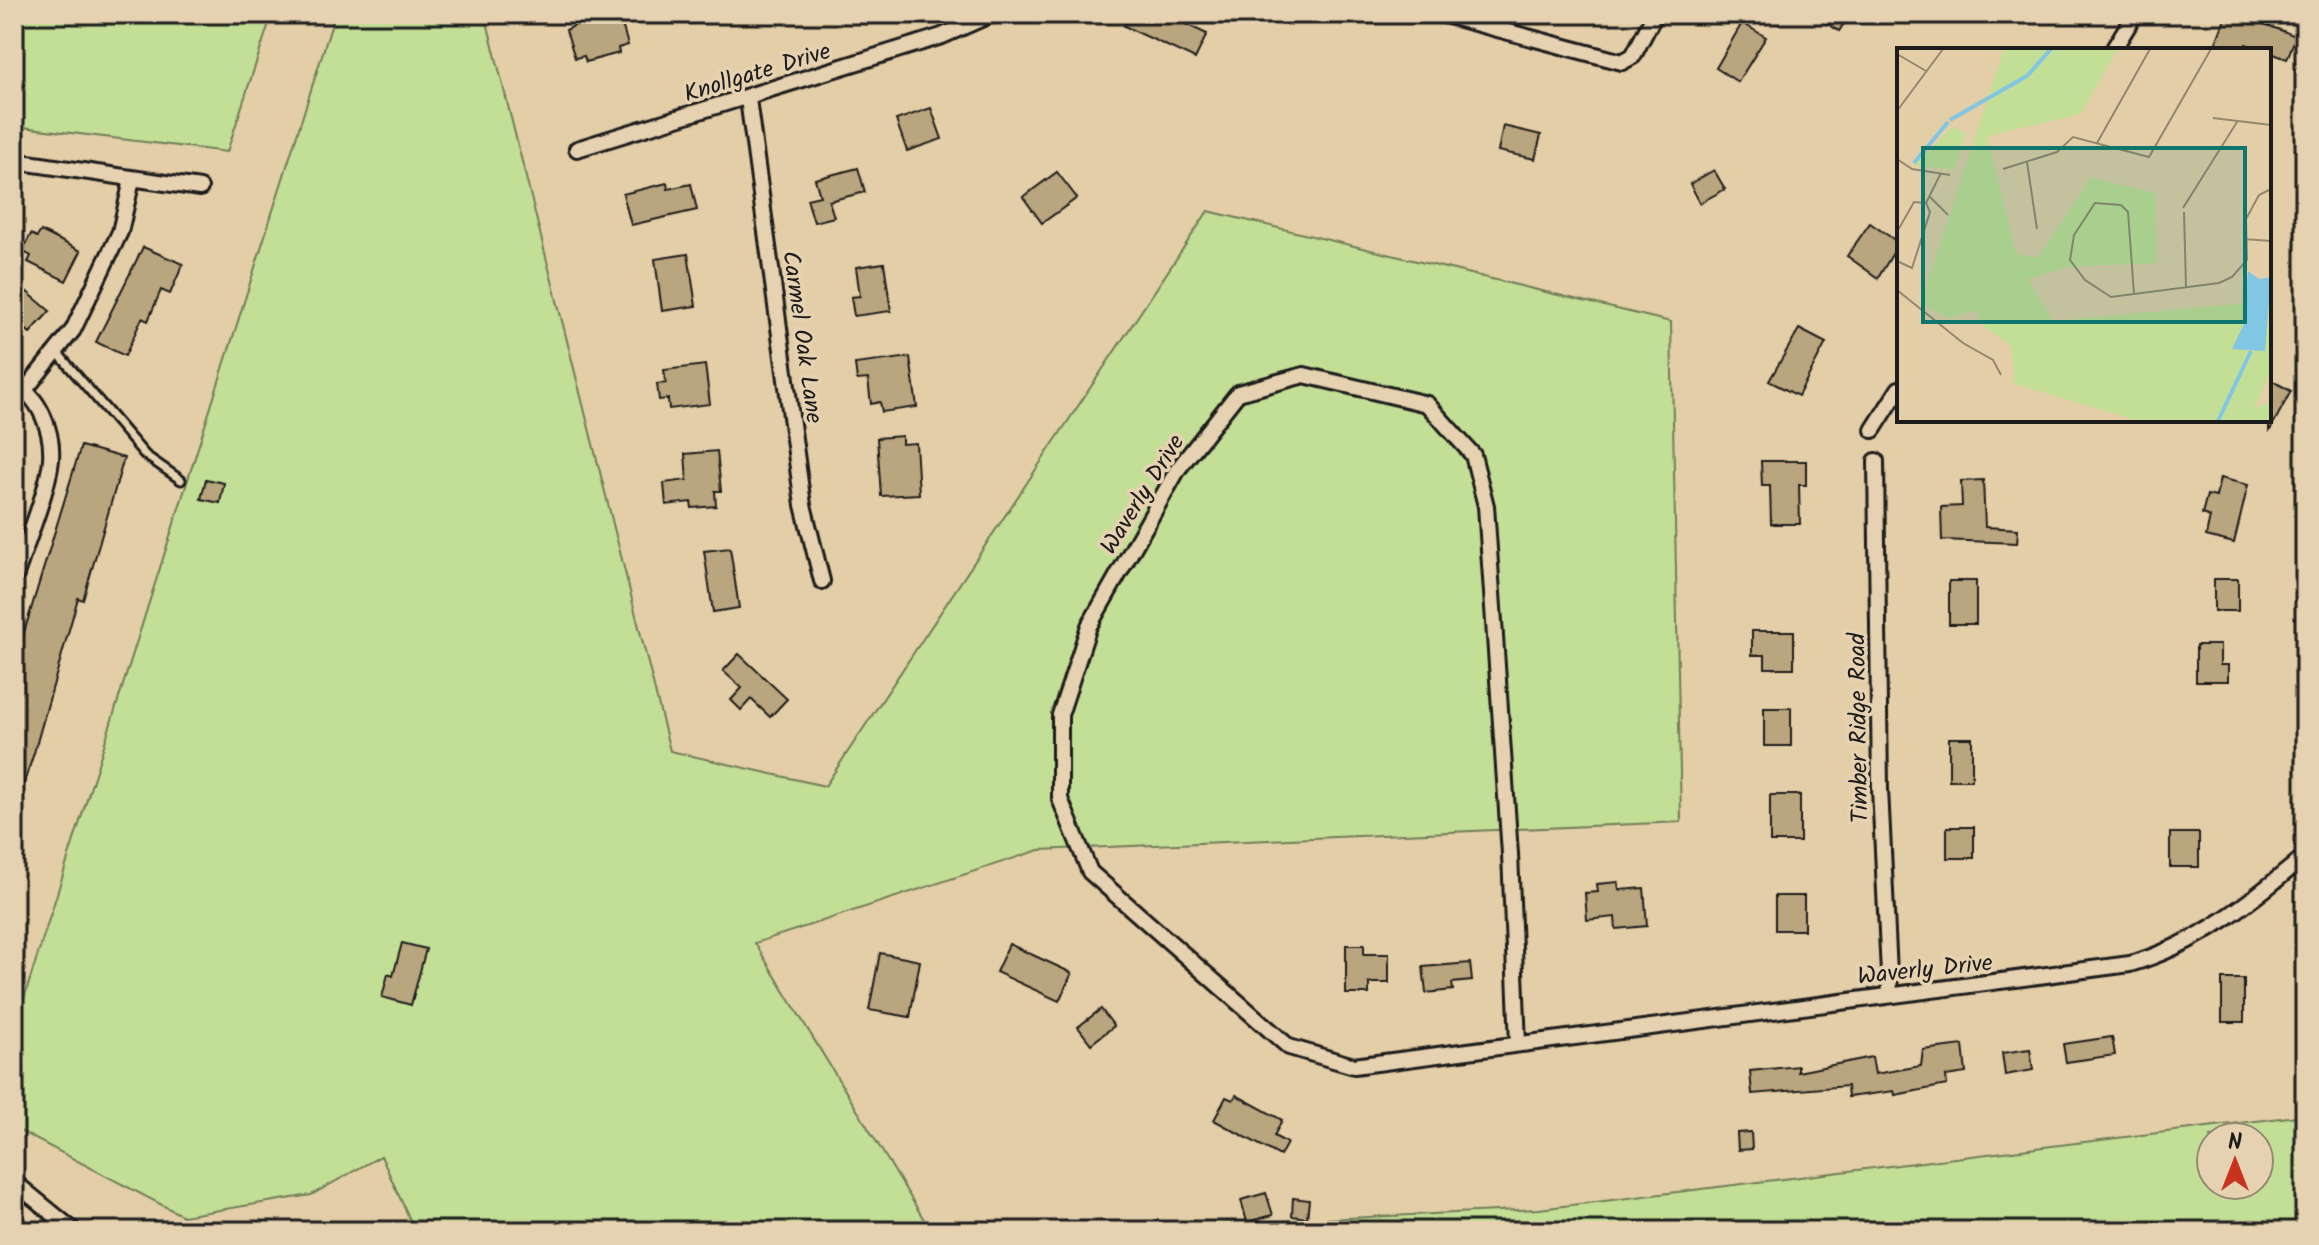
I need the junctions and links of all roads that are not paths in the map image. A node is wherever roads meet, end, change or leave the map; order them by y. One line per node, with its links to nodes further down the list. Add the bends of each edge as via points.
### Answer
1 (992, 14): 6 (street, Knollgate Drive, via 968,28)
2 (1441, 14): 3 (street, via 1622,62 1633,56)
3 (1655, 14)
4 (2135, 14): 5 (street)
5 (2114, 48)
6 (748, 99): 7 (street, Knollgate Drive); 18 (street, Carmel Oak Lane, via 803,505)
7 (577, 149)
8 (14, 161): 9 (street)
9 (132, 180): 10 (street); 11 (street, via 120,232 73,330)
10 (200, 188)
11 (56, 351): 12 (street); 16 (lane, via 145,455)
12 (20, 387): 17 (street, via 49,430 51,461)
13 (1897, 392): 14 (street)
14 (1873, 430)
15 (1876, 461): 20 (street, Timber Ridge Road, via 1880,789)
16 (181, 480)
17 (14, 580)
18 (822, 581)
19 (2305, 856): 20 (street, Waverly Drive, via 2223,922 2162,955 2005,983)
20 (1890, 994): 21 (street, Waverly Drive)
21 (1518, 1044): 21 (street, Waverly Drive, via 1354,1066 1289,1047 1090,872 1060,799 1060,715 1089,626 1178,469 1238,393 1304,375 1427,404 1473,455 1486,506)
22 (14, 1182): 23 (street)
23 (74, 1231)

